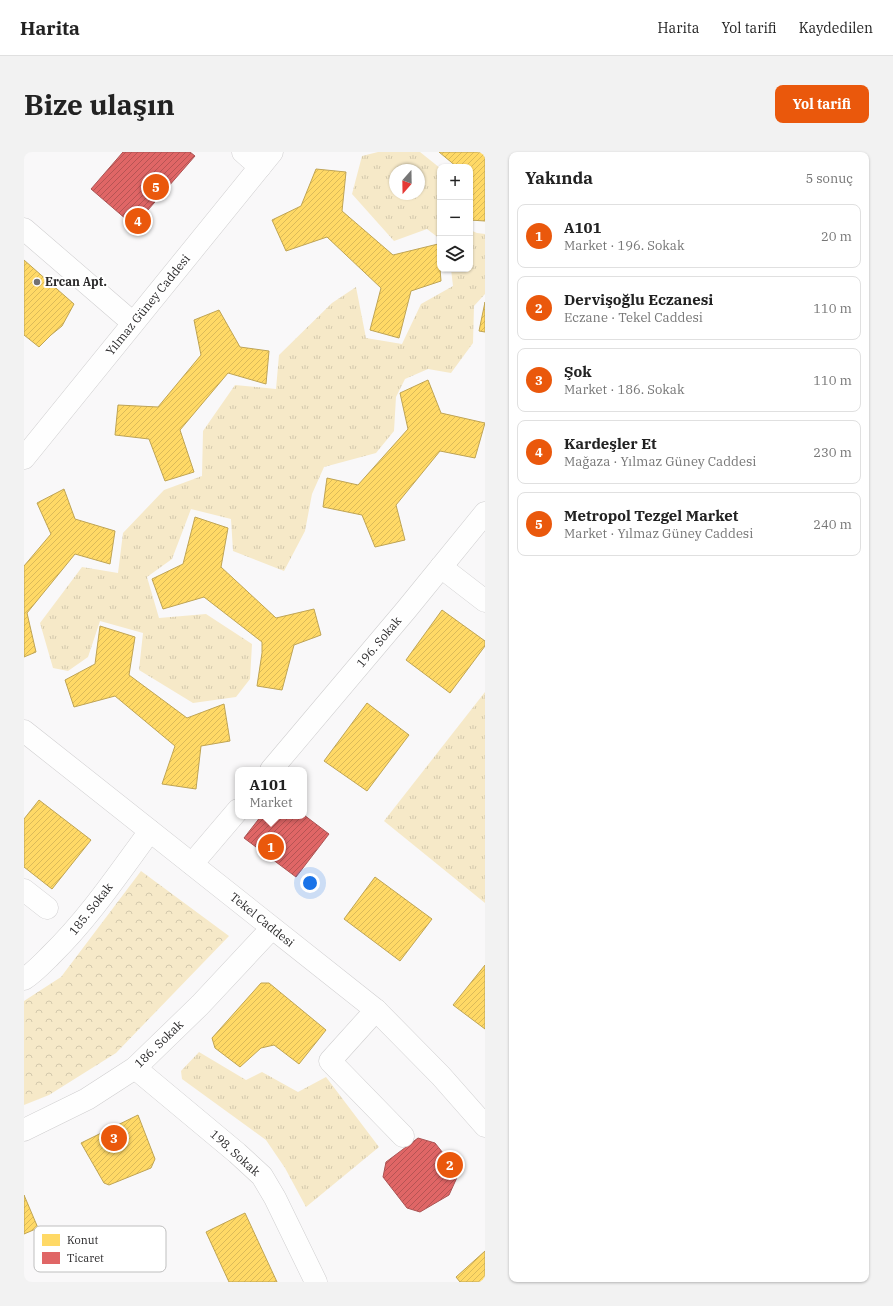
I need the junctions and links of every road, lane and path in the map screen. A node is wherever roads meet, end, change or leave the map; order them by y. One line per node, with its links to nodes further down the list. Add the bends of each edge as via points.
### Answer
1 (242, 152): 2 (street)
2 (266, 159): 4 (street, Yılmaz Güney Caddesi)
3 (24, 229): 4 (street)
4 (133, 323): 5 (street, Yılmaz Güney Caddesi)
5 (24, 458)
6 (485, 513): 7 (street, 196. Sokak)
7 (441, 567): 8 (street); 10 (street, 196. Sokak)
8 (485, 601)
9 (24, 731): 12 (street, Tekel Caddesi)
10 (274, 767)
11 (235, 814): 13 (street)
12 (150, 831): 13 (street, Tekel Caddesi); 17 (street, 185. Sokak, via 97,903 65,941)
13 (192, 864): 16 (street, Tekel Caddesi)
14 (24, 890): 15 (street)
15 (47, 908)
16 (272, 928): 18 (street, Tekel Caddesi); 19 (street, 186. Sokak, via 200,1005)
17 (24, 979)
18 (376, 1010): 20 (street, Tekel Caddesi, via 441,1076); 22 (street, via 330,1061)
19 (135, 1068): 21 (street, 186. Sokak, via 87,1099); 23 (street, 198. Sokak, via 262,1176)
20 (485, 1126)
21 (24, 1130)
22 (403, 1136)
23 (316, 1282)

